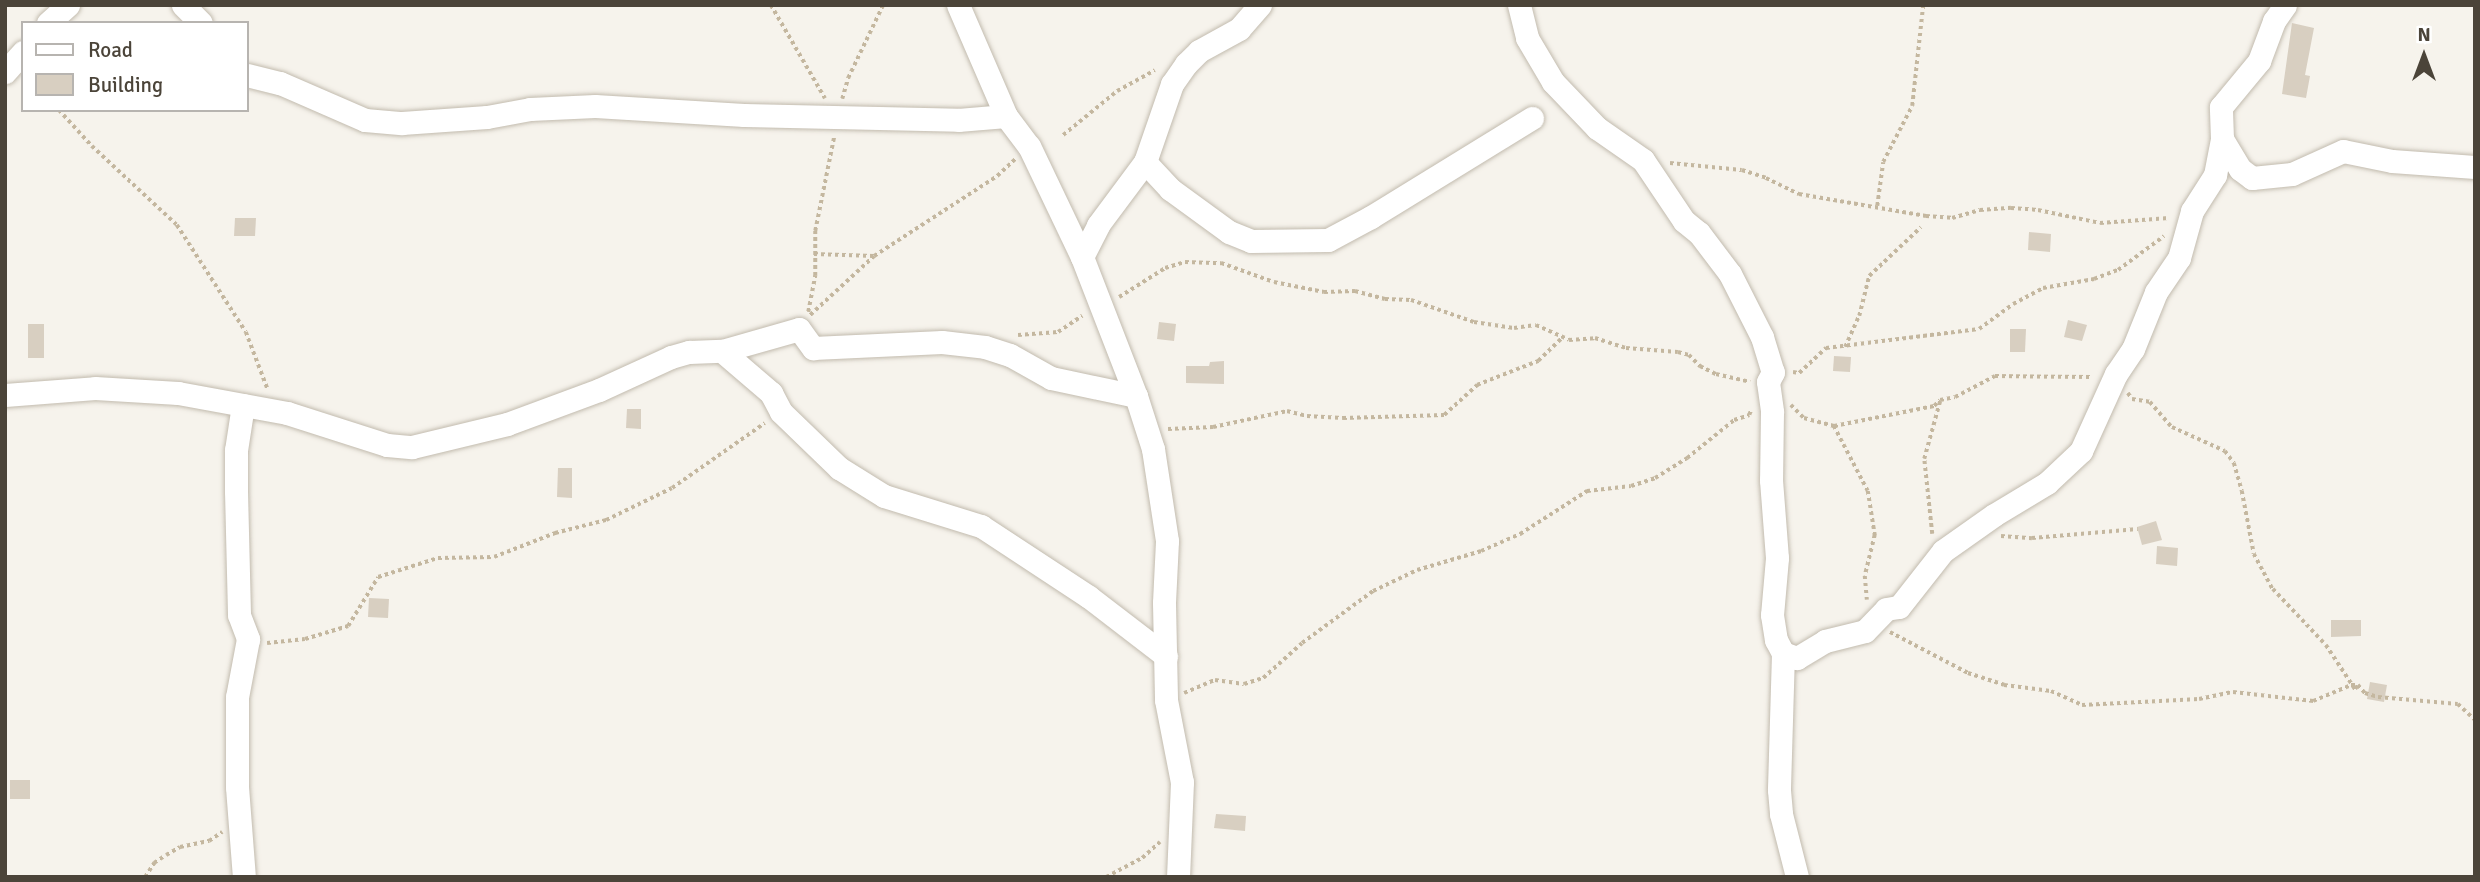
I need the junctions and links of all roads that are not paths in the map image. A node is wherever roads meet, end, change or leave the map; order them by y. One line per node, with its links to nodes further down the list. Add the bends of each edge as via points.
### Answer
1 (68, 5): 7 (street)
2 (183, 5): 8 (street)
3 (958, 5): 12 (street)
4 (1260, 5): 15 (street, via 1239,29 1199,51 1186,64 1172,84)
5 (1519, 5): 22 (street, via 1527,38 1553,82 1597,128 1643,160 1684,221 1730,274 1762,337 1772,411 1777,558 1772,615)
6 (2285, 5): 14 (street, via 2259,61 2221,107)
7 (50, 21)
8 (199, 21)
9 (21, 54): 10 (street)
10 (5, 72)
11 (248, 75): 12 (street, via 280,83 365,120 390,122 595,106 958,120)
12 (1006, 116): 17 (street, via 1029,146)
13 (1532, 118): 15 (street, via 1328,240 1287,243 1229,233 1170,189)
14 (2222, 139): 16 (street, via 2240,169 2252,178 2292,174 2339,152); 22 (street, via 2215,175 2192,211 2179,258 2156,292 2133,349 2116,374 2081,451 2047,483 1943,551 1899,607 1886,609 1865,631 1825,640 1797,658)
15 (1145, 162): 17 (street, via 1110,206)
16 (2475, 167)
17 (1082, 257): 20 (street)
18 (722, 351): 20 (street, via 799,329 813,348 943,342 985,347 1051,377); 21 (street, via 671,357 507,424 412,447 366,440 287,413); 23 (street, via 771,393 781,411 839,468 884,496 981,526 1089,597)
19 (5, 395): 21 (street, via 137,388)
20 (1136, 396): 23 (street, via 1162,492 1167,541)
21 (243, 405): 24 (street, via 236,450 236,551 239,615 248,639 237,697)
22 (1783, 653): 26 (street, via 1779,790)
23 (1166, 656): 25 (street, via 1166,700 1182,782)
24 (244, 877)
25 (1178, 877)
26 (1797, 877)

